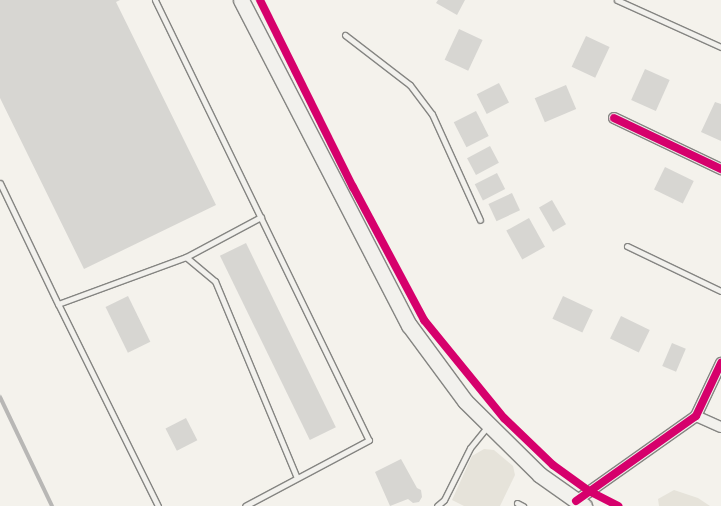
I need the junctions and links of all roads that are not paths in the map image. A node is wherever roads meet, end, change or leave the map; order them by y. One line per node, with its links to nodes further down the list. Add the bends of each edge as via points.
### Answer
1 (156, 0): 9 (lane)
2 (241, 0): 17 (main road, via 409,326 465,401)
3 (617, 0): 5 (lane)
4 (346, 35): 10 (lane, via 410,85 432,114)
5 (721, 47)
6 (614, 118): 7 (street)
7 (721, 168)
8 (0, 183): 14 (lane)
9 (261, 217): 12 (lane); 19 (lane, via 369,440)
10 (480, 220)
11 (627, 246): 13 (lane)
12 (186, 257): 14 (lane); 19 (lane, via 215,281)
13 (721, 291)
14 (58, 304): 22 (lane)
15 (721, 363): 16 (street)
16 (696, 416): 18 (street); 21 (street)
17 (488, 425): 21 (main road, via 540,475); 24 (lane, via 470,448 444,500)
18 (721, 428)
19 (297, 478): 23 (lane)
20 (517, 503): 25 (lane)
21 (580, 504)
22 (158, 506)
23 (245, 506)
24 (437, 506)
25 (523, 506)

